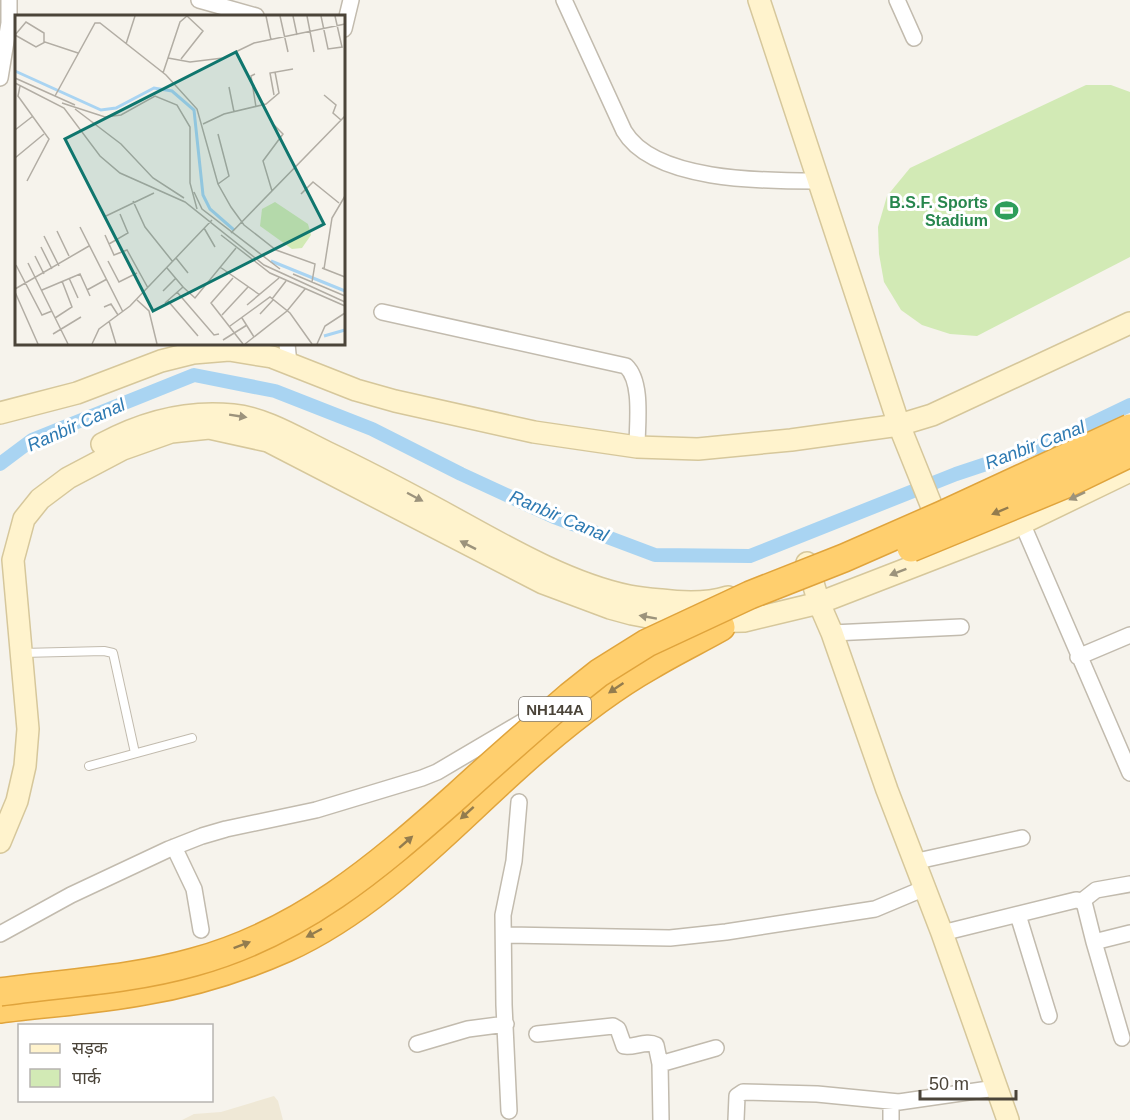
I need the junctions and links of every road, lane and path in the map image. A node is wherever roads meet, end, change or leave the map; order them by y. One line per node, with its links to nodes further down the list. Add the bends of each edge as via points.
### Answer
1 (9, 0): 10 (street)
2 (199, 0): 7 (street)
3 (351, 0): 8 (street)
4 (564, 0): 11 (street, via 624,131 636,147 681,168 736,179)
5 (759, 0): 11 (street)
6 (897, 0): 9 (street)
7 (252, 15)
8 (345, 25)
9 (914, 38)
10 (0, 78)
11 (819, 181): 18 (street)
12 (382, 312): 20 (street, via 626,366 636,383)
13 (1130, 323): 18 (street, via 932,415)
14 (263, 349): 15 (street); 16 (street, via 176,357 77,393)
15 (288, 354): 20 (street, via 356,390 395,401 534,432)
16 (0, 413)
17 (1130, 417): 23 (street)
18 (899, 425): 20 (street, via 698,449); 23 (street)
19 (1130, 428): 55 (highway, NH144A, one-way to 19, bridge, via 176,967 248,943 290,923 324,904 395,852 570,696 598,673 647,643 750,595 931,520)
20 (637, 447)
21 (1130, 453): 56 (highway, NH144A, one-way to 56, bridge, via 1066,484 721,627 648,667 541,745 372,894 322,929 287,947 180,984)
22 (1130, 471): 24 (street, one-way to 24)
23 (932, 505): 25 (street)
24 (1022, 523): 28 (street, one-way to 28); 34 (street)
25 (807, 563): 27 (street); 28 (street)
26 (0, 569): 27 (street, one-way to 27, via 4,543 16,512 26,496 48,476 142,426 175,417 216,414 246,417 282,431 576,579 629,596 667,601 715,602); 40 (street, via 16,739 13,776)
27 (730, 597): 29 (street)
28 (819, 603): 29 (street, via 744,621); 31 (street)
29 (684, 621): 33 (street, one-way to 33, via 632,614 562,590 268,441 209,428 171,432 123,449 51,489 32,509 21,529 13,560); 43 (street, via 437,772 325,807 226,829)
30 (962, 627): 31 (street)
31 (832, 633): 44 (street)
32 (1130, 635): 34 (street)
33 (21, 653): 36 (lane, via 114,653); 42 (street, via 28,729 25,766 17,801)
34 (1078, 657): 38 (street)
35 (192, 738): 36 (lane)
36 (135, 753): 37 (lane)
37 (89, 766)
38 (1130, 773)
39 (519, 802): 53 (street)
40 (0, 815)
41 (1022, 838): 44 (street)
42 (0, 842)
43 (174, 847): 49 (street, via 194,889); 52 (street, via 71,895)
44 (913, 862): 46 (street)
45 (1130, 884): 47 (street, via 1096,890)
46 (925, 888): 50 (street); 53 (street, via 875,909 670,939)
47 (1082, 901): 48 (street); 54 (street)
48 (1018, 915): 50 (street); 58 (street)
49 (201, 930)
50 (942, 933): 65 (street)
51 (1130, 933): 54 (street)
52 (0, 934)
53 (504, 934): 59 (street)
54 (1094, 942): 57 (street)
55 (0, 992)
56 (0, 1010)
57 (1123, 1015): 61 (street)
58 (1048, 1016)
59 (506, 1024): 62 (street, via 468,1029); 67 (street)
60 (537, 1034): 64 (street, via 613,1026 624,1046 656,1045)
61 (1122, 1038)
62 (417, 1044)
63 (716, 1048): 64 (street)
64 (660, 1064): 68 (street)
65 (996, 1088): 66 (street); 71 (street)
66 (891, 1102): 69 (street, via 743,1092 737,1096); 70 (street)
67 (509, 1111)
68 (661, 1120)
69 (736, 1120)
70 (891, 1120)
71 (1008, 1120)

